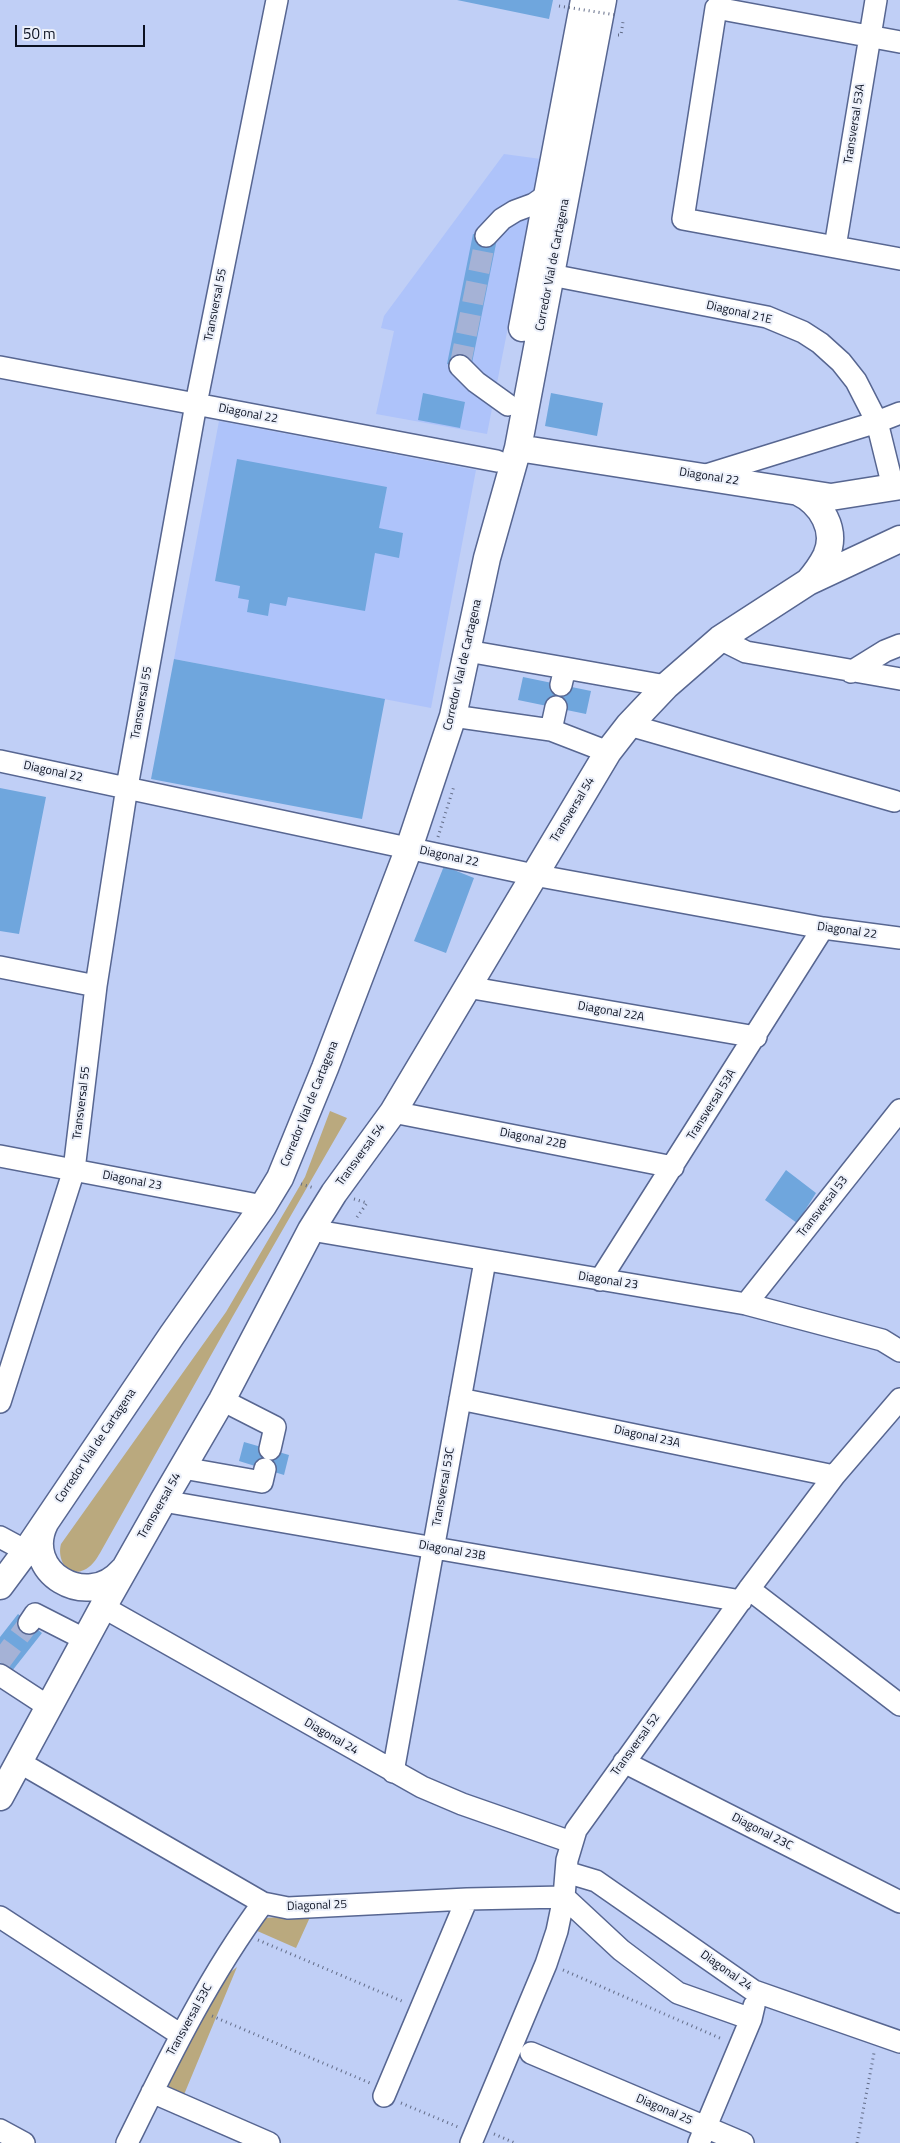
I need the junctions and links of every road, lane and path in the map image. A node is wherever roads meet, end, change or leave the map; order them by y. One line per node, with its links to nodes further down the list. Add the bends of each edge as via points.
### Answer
1 (278, 0): 14 (street, Transversal 55)
2 (876, 0): 5 (street, Transversal 53A)
3 (572, 3): 4 (path, bridge); 7 (main road, Corredor Vial de Cartagena)
4 (610, 8): 11 (main road, Corredor Vial de Cartagena)
5 (870, 37): 6 (street); 9 (street, Transversal 53A); 9 (street, via 716,8 683,219)
6 (900, 42)
7 (546, 195): 8 (street, via 502,219); 15 (main road, Corredor Vial de Cartagena)
8 (486, 236)
9 (835, 247): 10 (street)
10 (900, 260)
11 (551, 275): 17 (street, Diagonal 21E, via 767,317 803,332 846,368); 19 (main road, Corredor Vial de Cartagena)
12 (460, 366): 15 (street)
13 (0, 367): 14 (street, Diagonal 22)
14 (196, 404): 19 (street, Diagonal 22); 37 (street, Transversal 55)
15 (508, 405): 19 (main road, Corredor Vial de Cartagena)
16 (900, 413): 17 (street)
17 (876, 422): 18 (street, Diagonal 21E); 20 (street)
18 (892, 445): 22 (street, Diagonal 21E)
19 (507, 454): 20 (main road, Diagonal 22); 27 (main road, Corredor Vial de Cartagena)
20 (701, 476): 21 (main road, Diagonal 22)
21 (795, 491): 22 (main road, Diagonal 22, via 832,497); 24 (main road, via 821,509 828,523 827,555)
22 (898, 493)
23 (900, 539): 24 (main road)
24 (808, 582): 25 (main road, Transversal 54)
25 (720, 639): 28 (street, via 746,652); 30 (main road, Transversal 54)
26 (900, 646): 28 (street, via 885,651)
27 (467, 651): 30 (street, via 563,676); 32 (main road, Corredor Vial de Cartagena)
28 (851, 672): 29 (street)
29 (900, 679)
30 (666, 686): 33 (main road, Transversal 54)
31 (556, 708): 34 (street)
32 (453, 716): 34 (street); 39 (main road, Corredor Vial de Cartagena)
33 (630, 725): 35 (main road, Transversal 54); 38 (street)
34 (551, 730): 35 (street)
35 (608, 752): 40 (main road, Transversal 54)
36 (0, 761): 37 (street, Diagonal 22)
37 (126, 788): 39 (street, Diagonal 22); 44 (street, Transversal 55)
38 (894, 802)
39 (409, 848): 40 (street, Diagonal 22); 52 (main road, Corredor Vial de Cartagena, via 326,1068 280,1178)
40 (534, 875): 41 (street, Diagonal 22); 45 (main road, Transversal 54)
41 (823, 928): 42 (street, Diagonal 22); 46 (street, Transversal 53A)
42 (900, 938)
43 (0, 967): 44 (street)
44 (96, 986): 51 (street, Transversal 55)
45 (466, 987): 46 (street, Diagonal 22A); 48 (main road, Transversal 54)
46 (756, 1037): 50 (street, Transversal 53A)
47 (900, 1110): 56 (street, Transversal 53)
48 (393, 1112): 50 (street, Diagonal 22B); 53 (main road, Transversal 54)
49 (0, 1156): 51 (street, Diagonal 23)
50 (673, 1167): 55 (street, Transversal 53A)
51 (74, 1170): 52 (street, Diagonal 23); 58 (street, Transversal 55)
52 (264, 1206): 66 (main road, Corredor Vial de Cartagena, via 172,1334)
53 (311, 1230): 54 (street, Diagonal 23); 60 (main road, Transversal 54)
54 (485, 1260): 55 (street, Diagonal 23); 59 (street, Transversal 53C)
55 (600, 1280): 56 (street, Diagonal 23)
56 (746, 1304): 57 (street, Diagonal 23, via 882,1340)
57 (900, 1351)
58 (7, 1353): 62 (street, Transversal 55)
59 (460, 1398): 64 (street, Diagonal 23A); 68 (street, Transversal 53C)
60 (222, 1400): 63 (main road, Transversal 54); 63 (street, via 275,1427 262,1482)
61 (900, 1400): 64 (street, Transversal 52)
62 (0, 1402)
63 (183, 1468): 65 (main road, Transversal 54)
64 (834, 1476): 72 (street, Transversal 52)
65 (162, 1501): 68 (street, Diagonal 23B); 70 (main road, Transversal 54)
66 (49, 1516): 69 (main road, Corredor Vial de Cartagena); 70 (main road, via 41,1532 40,1544 50,1571 61,1580 73,1587 102,1586)
67 (0, 1537): 69 (street)
68 (433, 1548): 72 (street, Diagonal 23B); 81 (street, Transversal 53C)
69 (26, 1551): 71 (main road, Corredor Vial de Cartagena)
70 (126, 1566): 73 (main road, Transversal 54)
71 (0, 1586)
72 (745, 1595): 77 (street, Diagonal 23B); 80 (street, Transversal 52)
73 (103, 1607): 75 (main road, Transversal 54); 81 (street, Diagonal 24)
74 (29, 1623): 75 (street, via 35,1614)
75 (86, 1640): 78 (main road, Transversal 54)
76 (0, 1675): 78 (street)
77 (898, 1700)
78 (49, 1707): 79 (main road, Transversal 54)
79 (19, 1762): 82 (main road, Transversal 54); 88 (street, Diagonal 25)
80 (624, 1762): 83 (street, Transversal 52); 87 (street, Diagonal 23C)
81 (392, 1772): 83 (street, Diagonal 24, via 462,1804)
82 (0, 1797)
83 (571, 1842): 84 (street, Transversal 52)
84 (566, 1872): 85 (street, Transversal 52); 92 (street, Diagonal 24, via 596,1881)
85 (564, 1897): 86 (street, Diagonal 25); 95 (street, via 622,1950 678,1992); 105 (street, Transversal 52, via 546,1964)
86 (467, 1900): 88 (street, Diagonal 25, via 288,1908); 94 (street)
87 (900, 1902)
88 (263, 1903): 90 (street, Transversal 53C)
89 (0, 1917): 96 (street)
90 (241, 1933): 93 (street, Transversal 53C); 94 (path)
91 (572, 1973): 99 (path)
92 (754, 1991): 95 (street); 97 (street, Diagonal 24)
93 (195, 2009): 96 (street, Transversal 53C); 102 (path)
94 (421, 2009): 102 (street)
95 (751, 2019): 99 (street)
96 (181, 2035): 101 (street, Transversal 53C)
97 (878, 2035): 98 (street, Diagonal 24); 111 (path)
98 (900, 2042)
99 (739, 2047): 104 (street)
100 (531, 2053): 104 (street, Diagonal 25)
101 (152, 2092): 107 (street, Transversal 53C); 108 (street)
102 (385, 2093): 105 (path)
103 (0, 2130): 106 (street)
104 (703, 2135): 110 (street, Diagonal 25)
105 (480, 2137): 109 (path)
106 (24, 2143)
107 (127, 2143)
108 (270, 2143)
109 (515, 2143)
110 (743, 2143)
111 (857, 2143)

